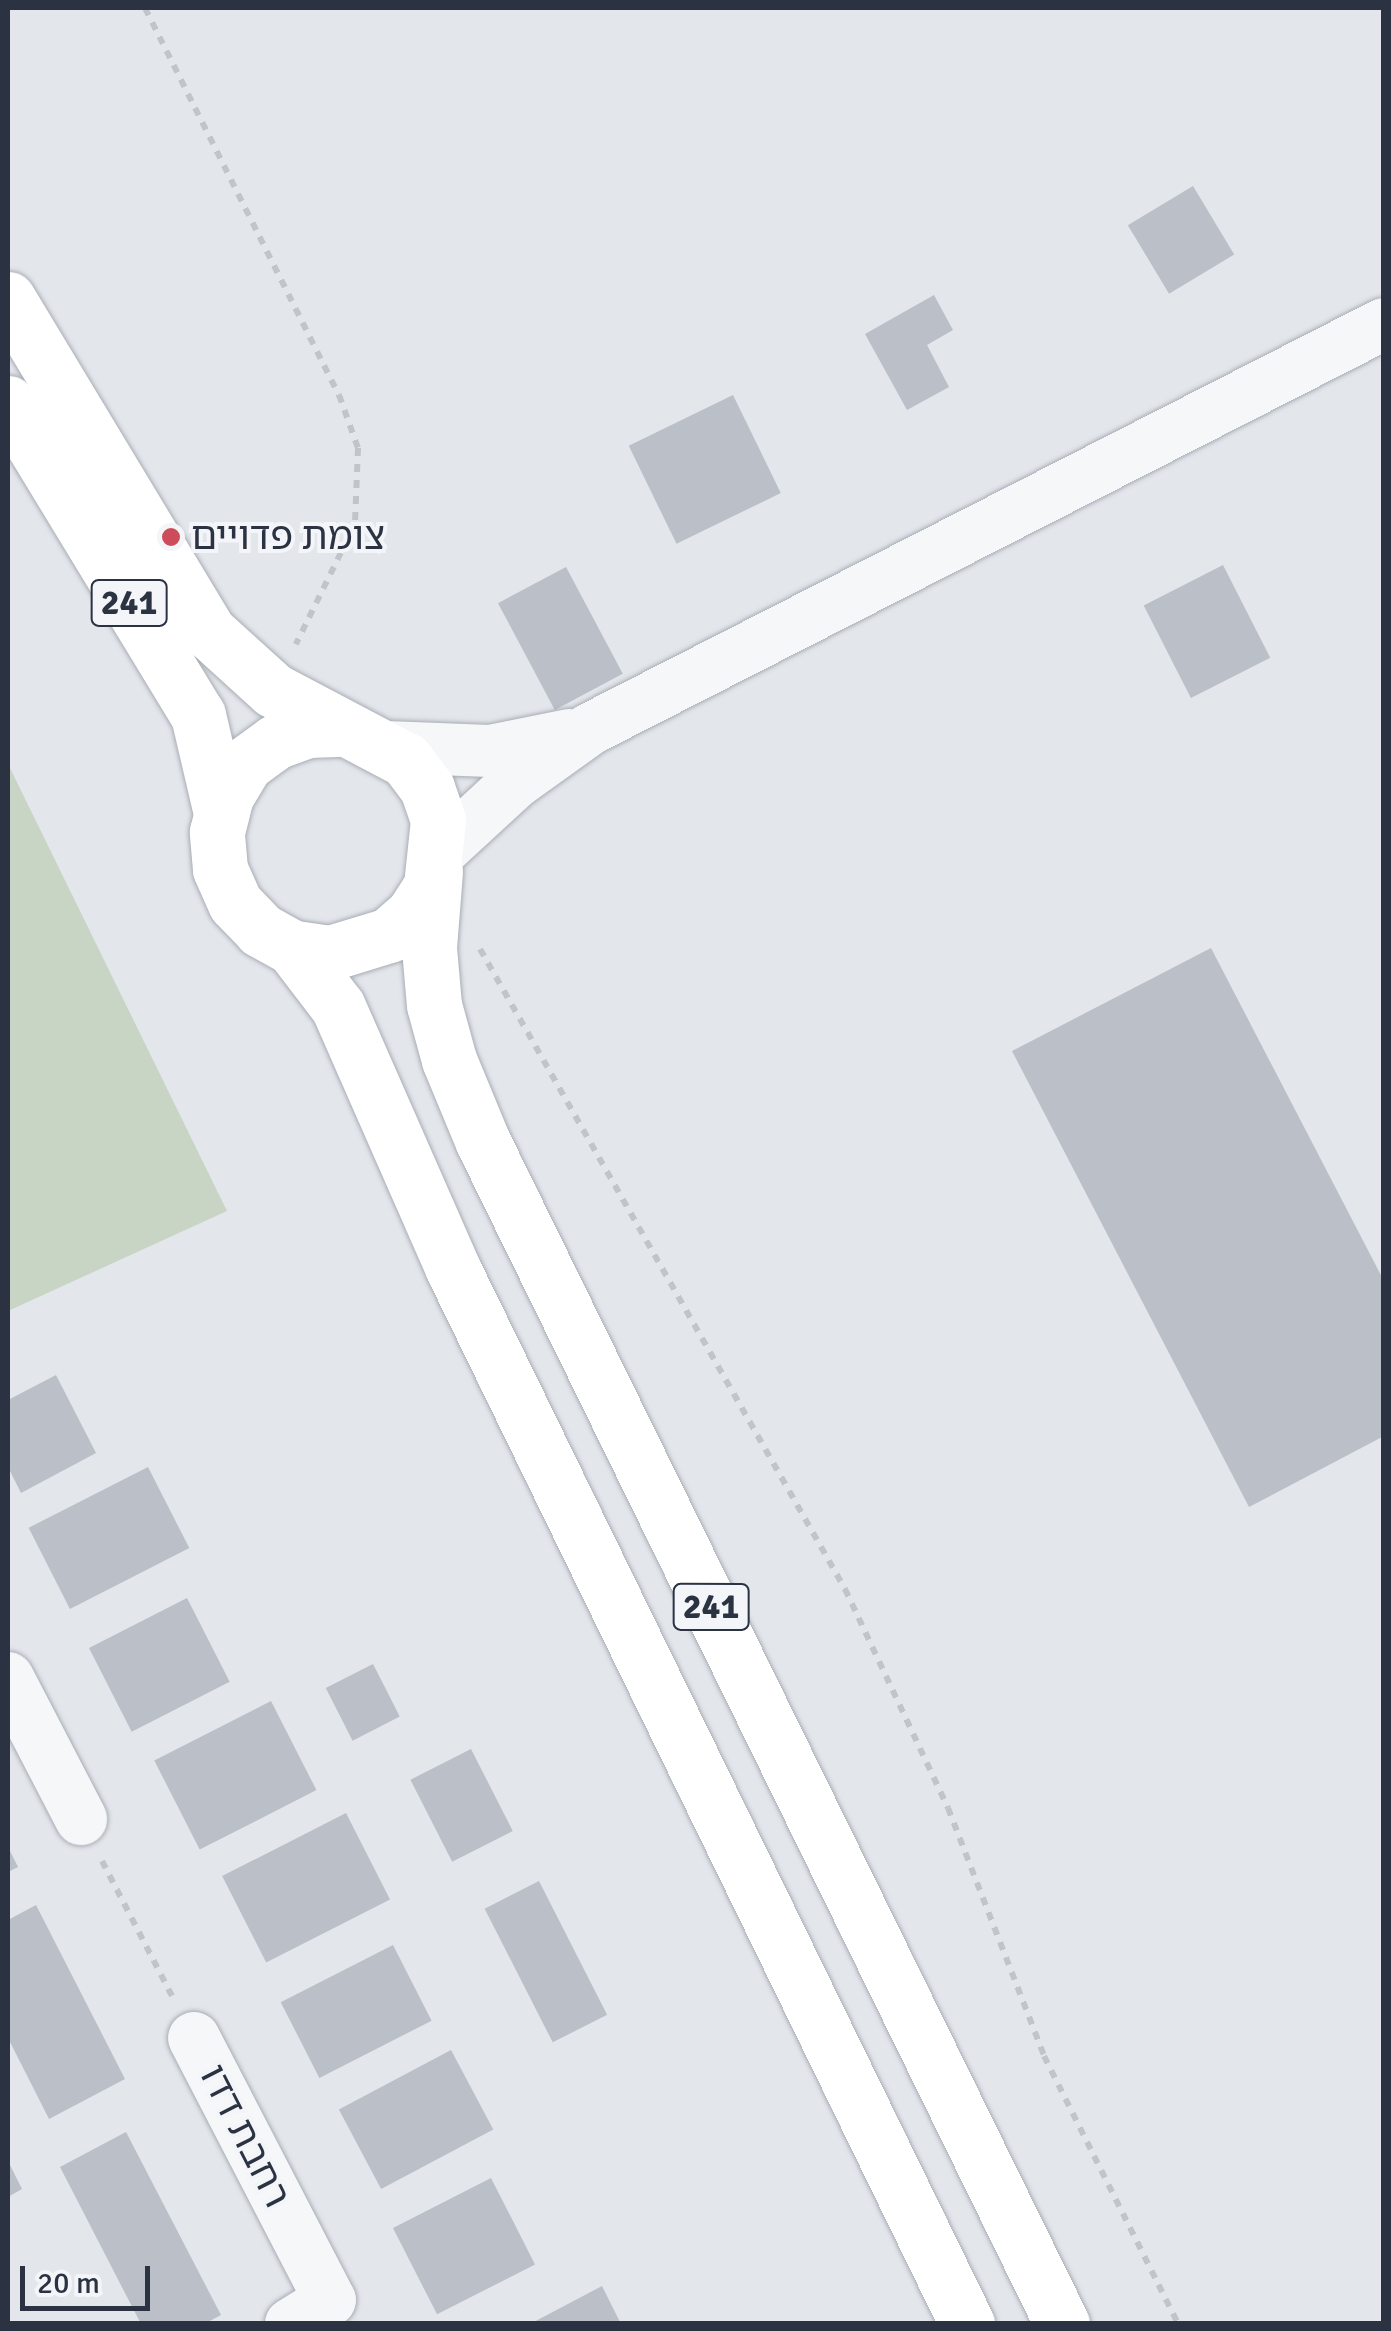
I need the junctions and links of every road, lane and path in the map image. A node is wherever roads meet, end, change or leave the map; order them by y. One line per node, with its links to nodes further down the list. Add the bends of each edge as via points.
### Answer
1 (145, 8): 5 (path, via 339,395 358,448 355,524)
2 (8, 299): 5 (main road, 241, via 173,582 208,631)
3 (1384, 324): 6 (street)
4 (8, 404): 8 (main road, 241, via 198,715)
5 (273, 690): 7 (main road, 241)
6 (590, 730): 7 (street, via 490,750); 9 (street, via 516,782)
7 (365, 738): 8 (main road, via 308,730 275,742 246,764); 9 (main road, via 427,788 438,820)
8 (222, 812): 11 (main road, via 220,869 235,903 261,930)
9 (437, 862): 11 (main road, via 414,914 389,935 330,954); 17 (main road, 241, via 430,948 434,1004 483,1142)
10 (474, 939): 18 (path, via 844,1589 948,1808 1044,2056)
11 (294, 948): 16 (main road, 241, via 338,1008 462,1287)
12 (8, 1678): 13 (street)
13 (81, 1820): 14 (path)
14 (194, 2038): 15 (street, רחבת דדו, via 330,2300)
15 (291, 2324)
16 (966, 2324)
17 (1062, 2324)
18 (1178, 2324)

